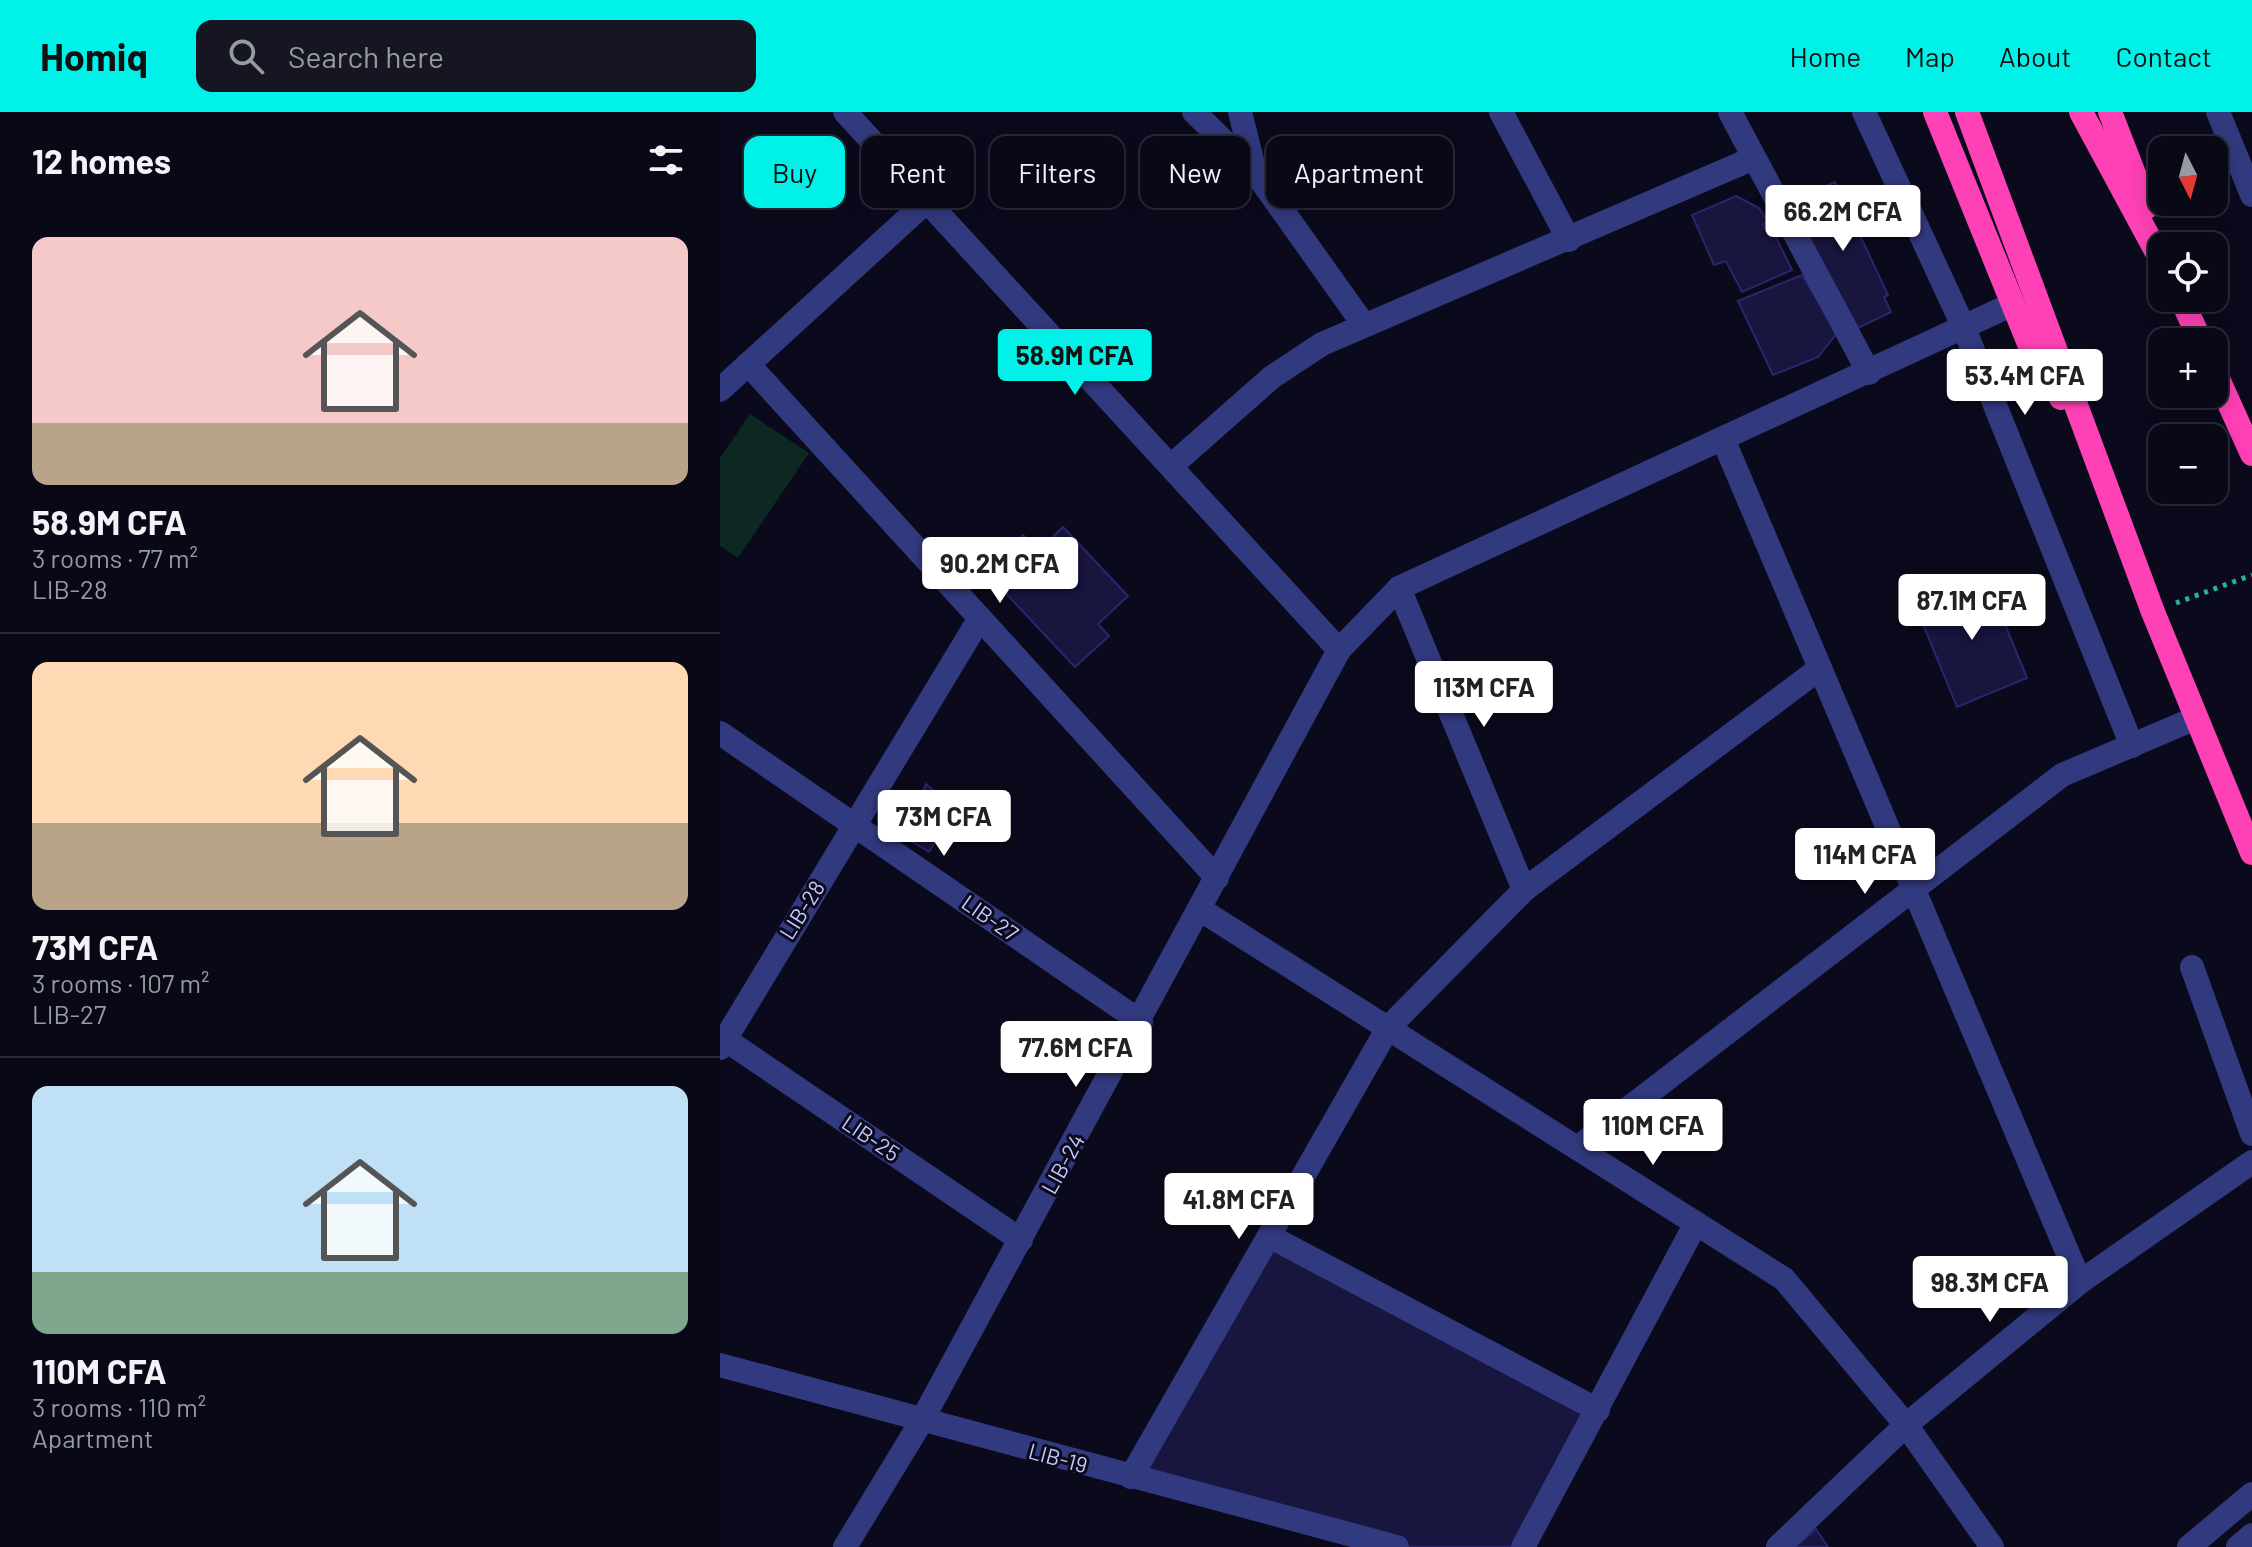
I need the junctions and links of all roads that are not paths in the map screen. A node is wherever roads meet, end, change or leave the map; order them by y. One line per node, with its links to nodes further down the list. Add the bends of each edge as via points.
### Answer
1 (845, 112): 12 (street)
2 (1194, 112): 14 (street)
3 (1240, 112): 14 (street)
4 (1501, 112): 20 (street)
5 (1730, 112): 13 (street)
6 (1864, 112): 23 (street)
7 (1935, 112): 21 (highway)
8 (1967, 112): 29 (highway)
9 (2081, 112): 19 (highway)
10 (2110, 112): 18 (highway)
11 (2218, 112): 15 (street)
12 (867, 136)
13 (1754, 158): 20 (street); 25 (street)
14 (1255, 172): 22 (street)
15 (2252, 195)
16 (919, 208): 24 (street)
17 (933, 208): 31 (street)
18 (2157, 232)
19 (2148, 236)
20 (1569, 240): 22 (street)
21 (2013, 304): 23 (street); 29 (highway, via 2032,351)
22 (1364, 325): 31 (street, via 1322,344 1272,377)
23 (1964, 328): 25 (street); 38 (street)
24 (748, 364): 26 (street); 33 (street)
25 (1869, 373): 28 (street)
26 (720, 390)
27 (2228, 401): 30 (highway)
28 (1723, 439): 32 (street); 35 (street)
29 (2092, 450): 36 (highway)
30 (2252, 454)
31 (1171, 466): 34 (street)
32 (1399, 588): 34 (street, LIB-24); 42 (street)
33 (980, 618): 39 (street, LIB-28); 41 (street)
34 (1339, 650): 41 (street, LIB-24)
35 (1819, 669): 42 (street); 43 (street)
36 (2196, 718): 38 (street); 40 (highway)
37 (720, 733): 39 (street, LIB-27)
38 (2132, 746): 43 (street, via 2062,775)
39 (854, 825): 46 (street, LIB-27); 48 (street, LIB-28)
40 (2252, 853)
41 (1217, 878): 44 (street, LIB-24)
42 (1524, 890): 47 (street)
43 (1912, 890): 50 (street); 55 (street)
44 (1201, 910): 46 (street, LIB-24); 47 (street)
45 (2192, 967): 49 (street)
46 (1141, 1022): 54 (street, LIB-24)
47 (1388, 1028): 50 (street); 53 (street)
48 (721, 1041): 54 (street, LIB-25)
49 (2252, 1134)
50 (1577, 1148): 52 (street)
51 (2252, 1162): 55 (street)
52 (1696, 1223): 57 (street); 59 (street, via 1784,1279)
53 (1269, 1236): 57 (street); 60 (street)
54 (1021, 1240): 58 (street, LIB-24)
55 (2080, 1282): 59 (street)
56 (720, 1365): 58 (street, LIB-19)
57 (1598, 1410): 66 (street)
58 (921, 1422): 60 (street, LIB-19); 64 (street, LIB-24)
59 (1906, 1425): 67 (street); 68 (street)
60 (1131, 1477): 65 (street, LIB-19)
61 (2252, 1494): 63 (street)
62 (2252, 1535): 69 (street)
63 (2199, 1543)
64 (845, 1547)
65 (1397, 1547)
66 (1523, 1547)
67 (1778, 1547)
68 (1992, 1547)
69 (2238, 1547)

